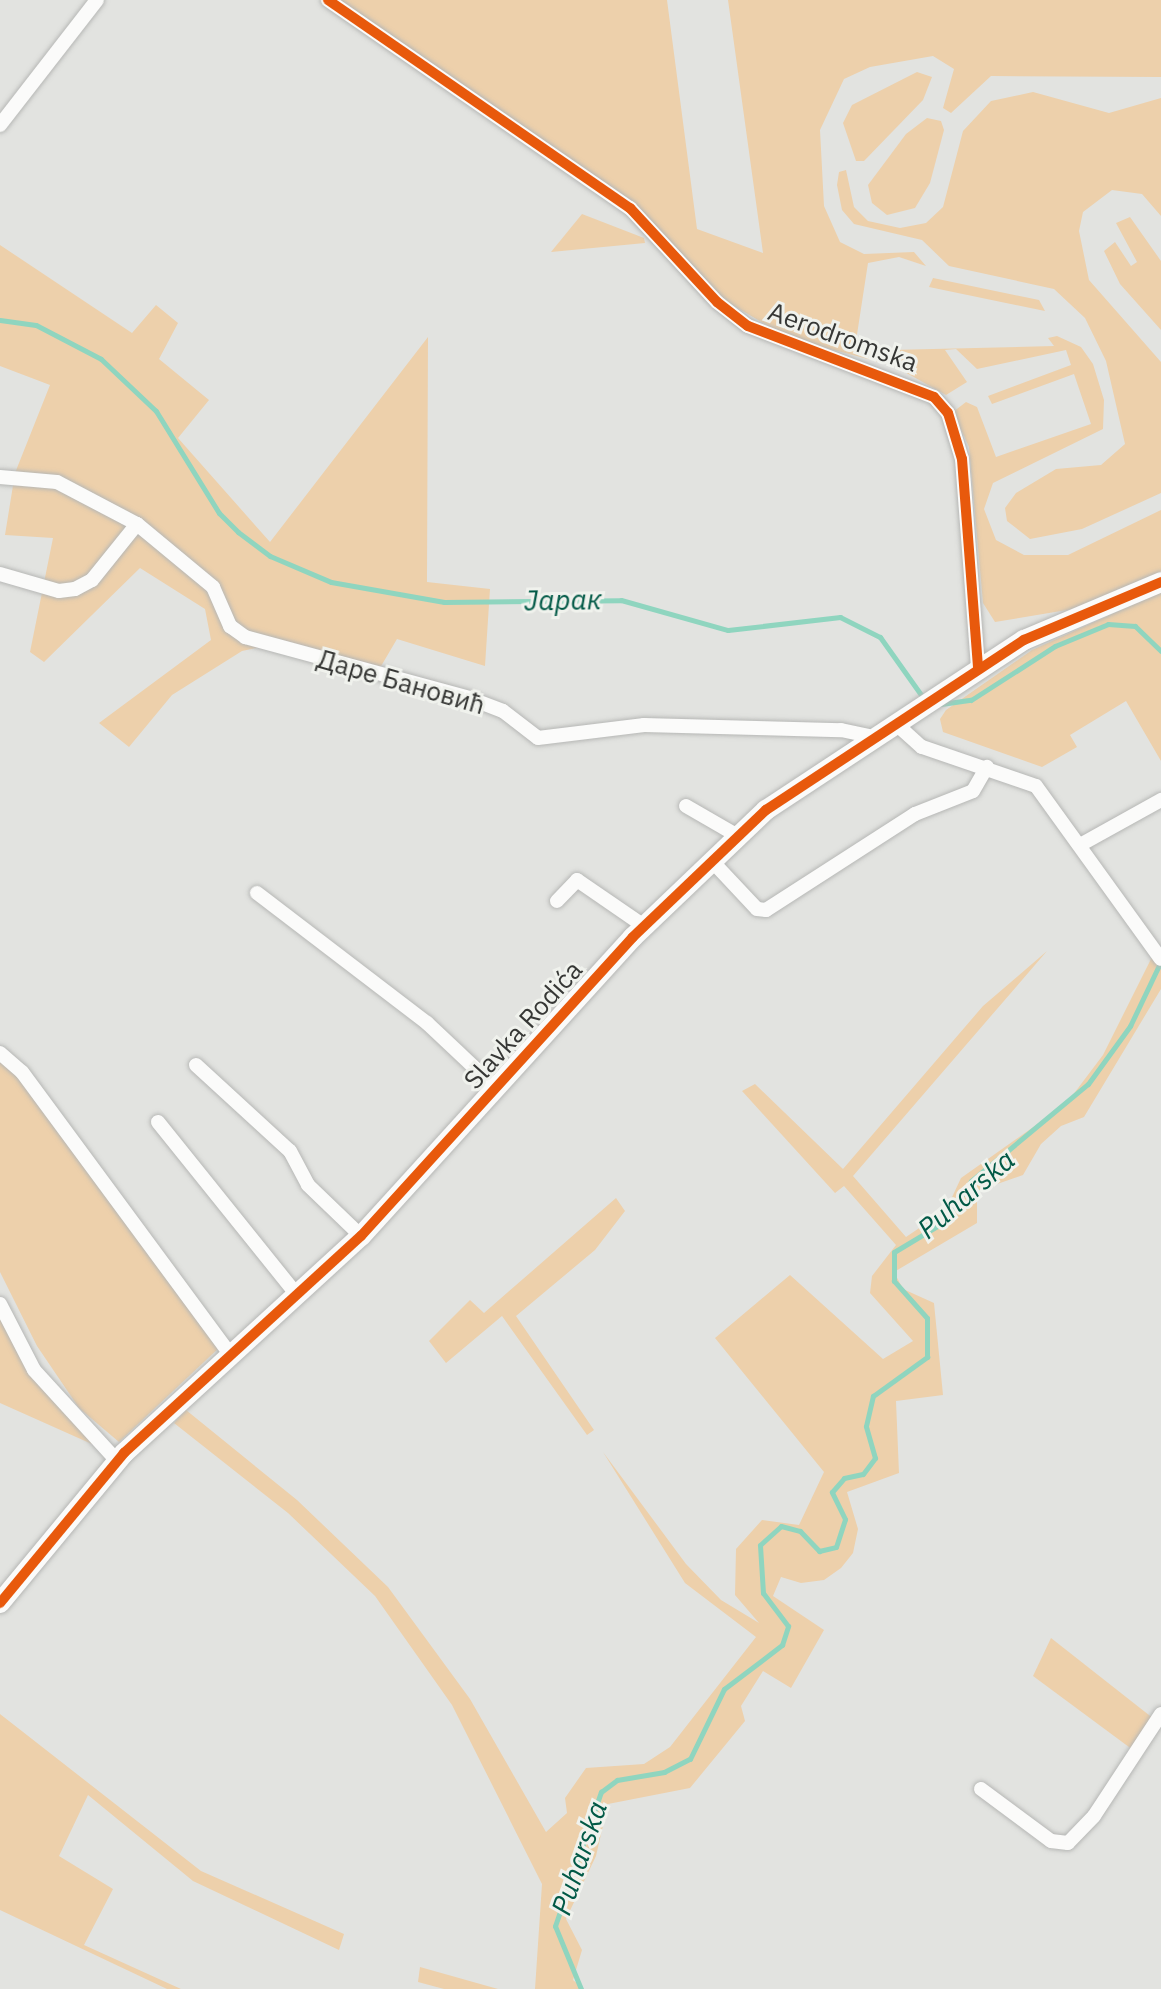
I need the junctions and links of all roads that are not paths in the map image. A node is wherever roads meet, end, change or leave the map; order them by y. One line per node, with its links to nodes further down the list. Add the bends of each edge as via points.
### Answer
1 (97, 0): 3 (street)
2 (328, 0): 8 (street, Aerodromska, via 630,208 717,302 748,326 934,397 948,413 962,459)
3 (0, 125)
4 (4, 477): 5 (street, Даре Бановић, via 57,482)
5 (137, 524): 6 (street, via 92,580 75,589 59,591); 10 (street, Даре Бановић, via 213,587 230,626 245,637 469,698 503,711 538,738 644,725 841,730)
6 (0, 574)
7 (1161, 582): 8 (main road, Slavka Rodića, via 1024,640)
8 (978, 669): 9 (main road, Slavka Rodića)
9 (895, 723): 10 (main road, Slavka Rodića); 11 (street, via 922,747)
10 (875, 737): 14 (main road, Slavka Rodića)
11 (987, 767): 15 (street, via 1036,786); 16 (street, via 973,791 915,814 766,910 757,909)
12 (1161, 800): 15 (street)
13 (686, 806): 14 (street)
14 (738, 836): 16 (main road, Slavka Rodića)
15 (1080, 845): 20 (street)
16 (711, 860): 19 (main road, Slavka Rodića)
17 (257, 893): 23 (street, via 427,1023)
18 (557, 901): 19 (street, via 577,880)
19 (644, 926): 23 (main road, Slavka Rodića)
20 (1159, 956)
21 (0, 1053): 28 (street, via 22,1072)
22 (196, 1065): 25 (street, via 290,1151 308,1185)
23 (496, 1088): 25 (main road, Slavka Rodića)
24 (158, 1122): 26 (street)
25 (361, 1236): 26 (main road, Slavka Rodića)
26 (298, 1296): 28 (main road, Slavka Rodića)
27 (0, 1304): 29 (street, via 34,1370)
28 (230, 1354): 29 (main road, Slavka Rodića)
29 (117, 1461): 30 (main road, Slavka Rodića)
30 (0, 1603)
31 (1161, 1714): 32 (street, via 1094,1816 1068,1843 1051,1841)
32 (981, 1789)

